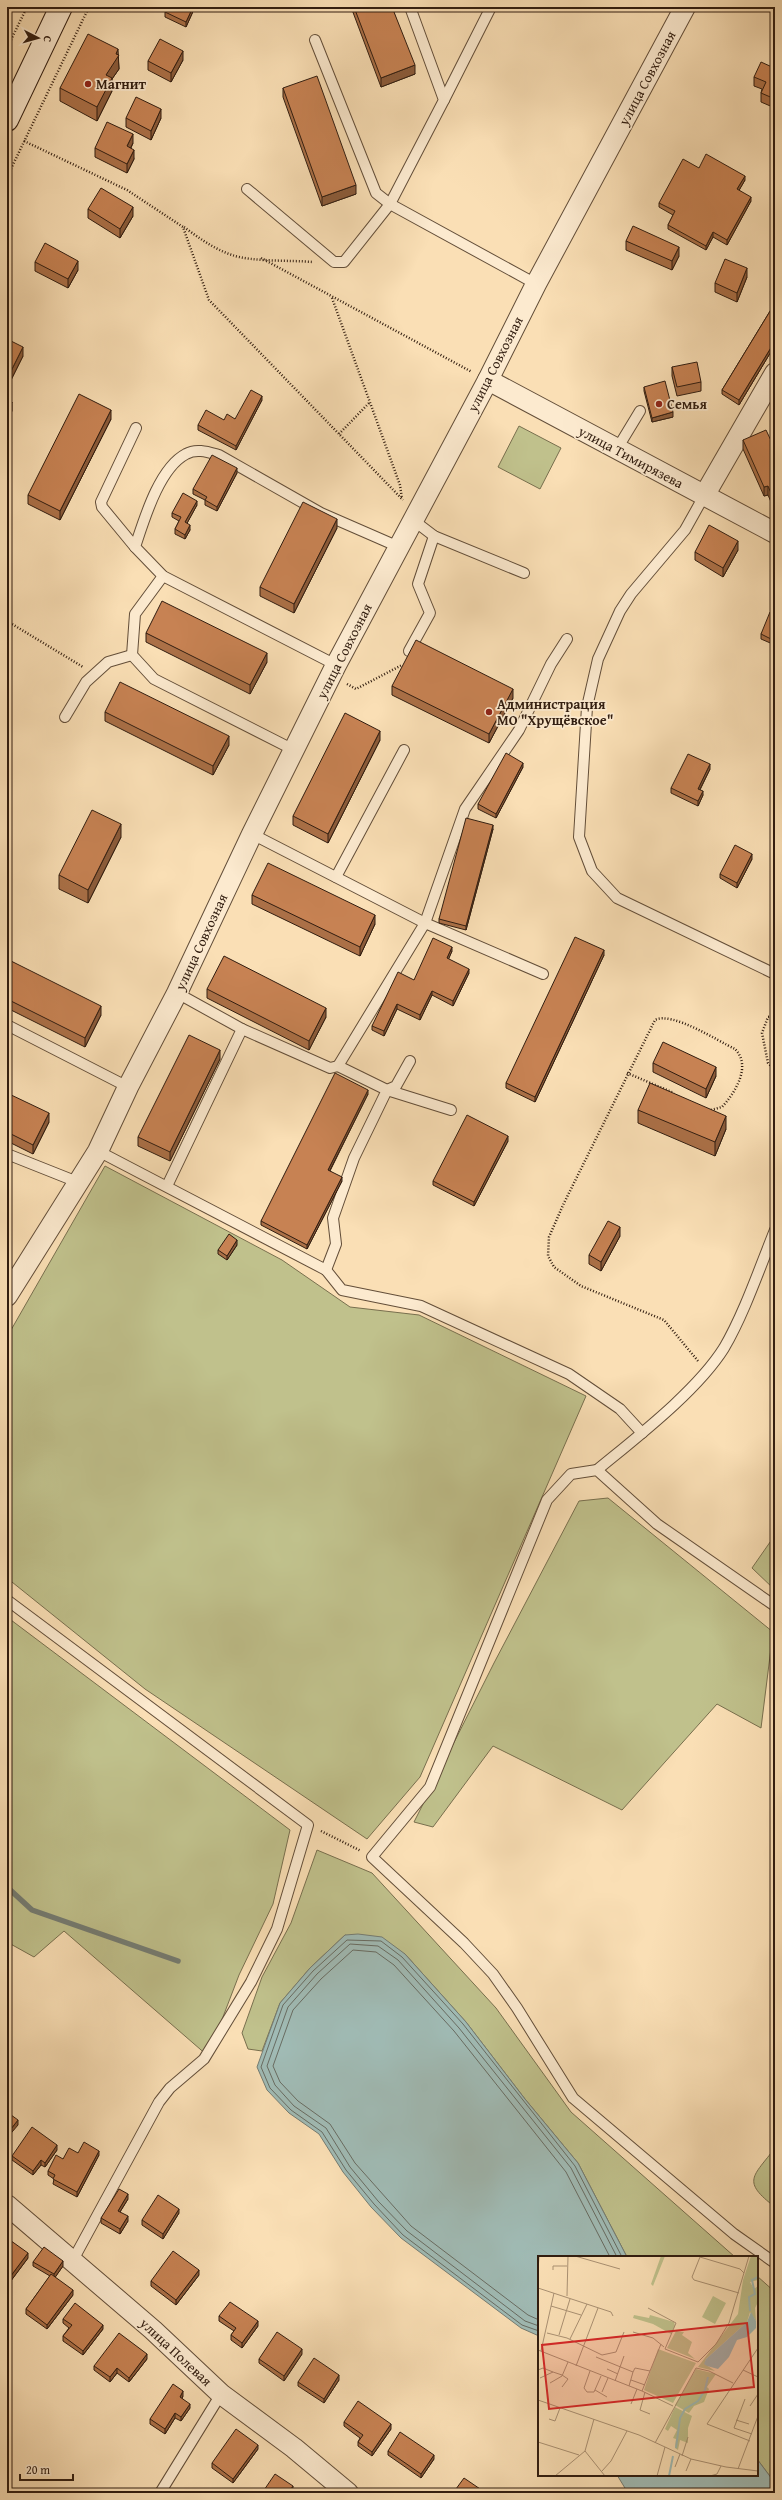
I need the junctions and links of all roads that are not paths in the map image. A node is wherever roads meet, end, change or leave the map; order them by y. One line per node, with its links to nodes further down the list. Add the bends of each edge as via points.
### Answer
1 (61, 7): 7 (main road)
2 (410, 7): 6 (lane)
3 (491, 7): 6 (lane)
4 (685, 7): 10 (street, улица Совхозная)
5 (315, 40): 9 (lane, via 376,193)
6 (444, 100): 9 (lane)
7 (7, 120)
8 (247, 189): 9 (lane, via 338,264 344,262)
9 (390, 204): 10 (lane)
10 (536, 284): 12 (street, улица Совхозная)
11 (775, 373): 16 (street)
12 (488, 380): 15 (street, улица Тимирязева); 17 (street, улица Совхозная)
13 (640, 411): 15 (lane)
14 (136, 428): 20 (lane, via 101,502 102,507)
15 (617, 449): 16 (street, улица Тимирязева)
16 (704, 496): 18 (street, улица Тимирязева); 35 (lane, via 681,535 631,594 620,611 598,659 587,707 579,837 592,871 617,898)
17 (409, 513): 19 (lane); 21 (street, улица Совхозная)
18 (775, 533)
19 (434, 536): 22 (lane); 25 (lane, via 418,584 430,613)
20 (135, 547): 21 (lane, via 150,506 171,467 186,454 194,451 219,455 321,513); 23 (lane)
21 (399, 547): 27 (street, улица Совхозная)
22 (524, 573)
23 (163, 576): 26 (lane, via 135,614); 27 (lane)
24 (567, 639): 33 (lane, via 551,664 519,730 465,809)
25 (409, 651)
26 (132, 655): 28 (lane, via 108,662 84,684); 29 (lane, via 154,679)
27 (333, 670): 29 (street, улица Совхозная)
28 (65, 717)
29 (294, 750): 31 (street, улица Совхозная)
30 (404, 750): 32 (lane)
31 (252, 834): 32 (lane); 36 (street, улица Совхозная)
32 (336, 878): 33 (lane)
33 (425, 923): 34 (lane); 40 (lane)
34 (543, 974)
35 (775, 974)
36 (177, 993): 38 (lane); 41 (street, улица Совхозная)
37 (7, 1025): 41 (lane)
38 (242, 1029): 40 (lane, via 330,1068); 47 (lane)
39 (410, 1061): 42 (lane, via 396,1086)
40 (338, 1066): 42 (lane)
41 (128, 1087): 44 (street, улица Совхозная)
42 (386, 1090): 43 (lane); 49 (lane, via 354,1158 333,1218 336,1244)
43 (451, 1110)
44 (98, 1151): 46 (street, улица Совхозная); 47 (lane)
45 (7, 1154): 46 (lane)
46 (80, 1183): 50 (street, улица Совхозная)
47 (167, 1186): 49 (lane)
48 (775, 1230): 51 (lane, via 724,1347 707,1372)
49 (326, 1270): 51 (lane, via 342,1290 421,1306 569,1374 620,1408)
50 (7, 1296)
51 (642, 1433): 52 (lane)
52 (597, 1470): 54 (lane, via 657,1524); 57 (lane, via 571,1474 547,1500 430,1788 372,1856 493,1974 573,2098 734,2234)
53 (7, 1600): 56 (lane, via 308,1825 277,1929 250,1982 204,2059 170,2088 159,2102)
54 (775, 1606)
55 (7, 2205): 56 (street, улица Полевая)
56 (73, 2260): 58 (street, улица Полевая)
57 (775, 2263)
58 (221, 2394): 59 (lane); 60 (street, улица Полевая, via 294,2448)
59 (160, 2493)
60 (348, 2493)

